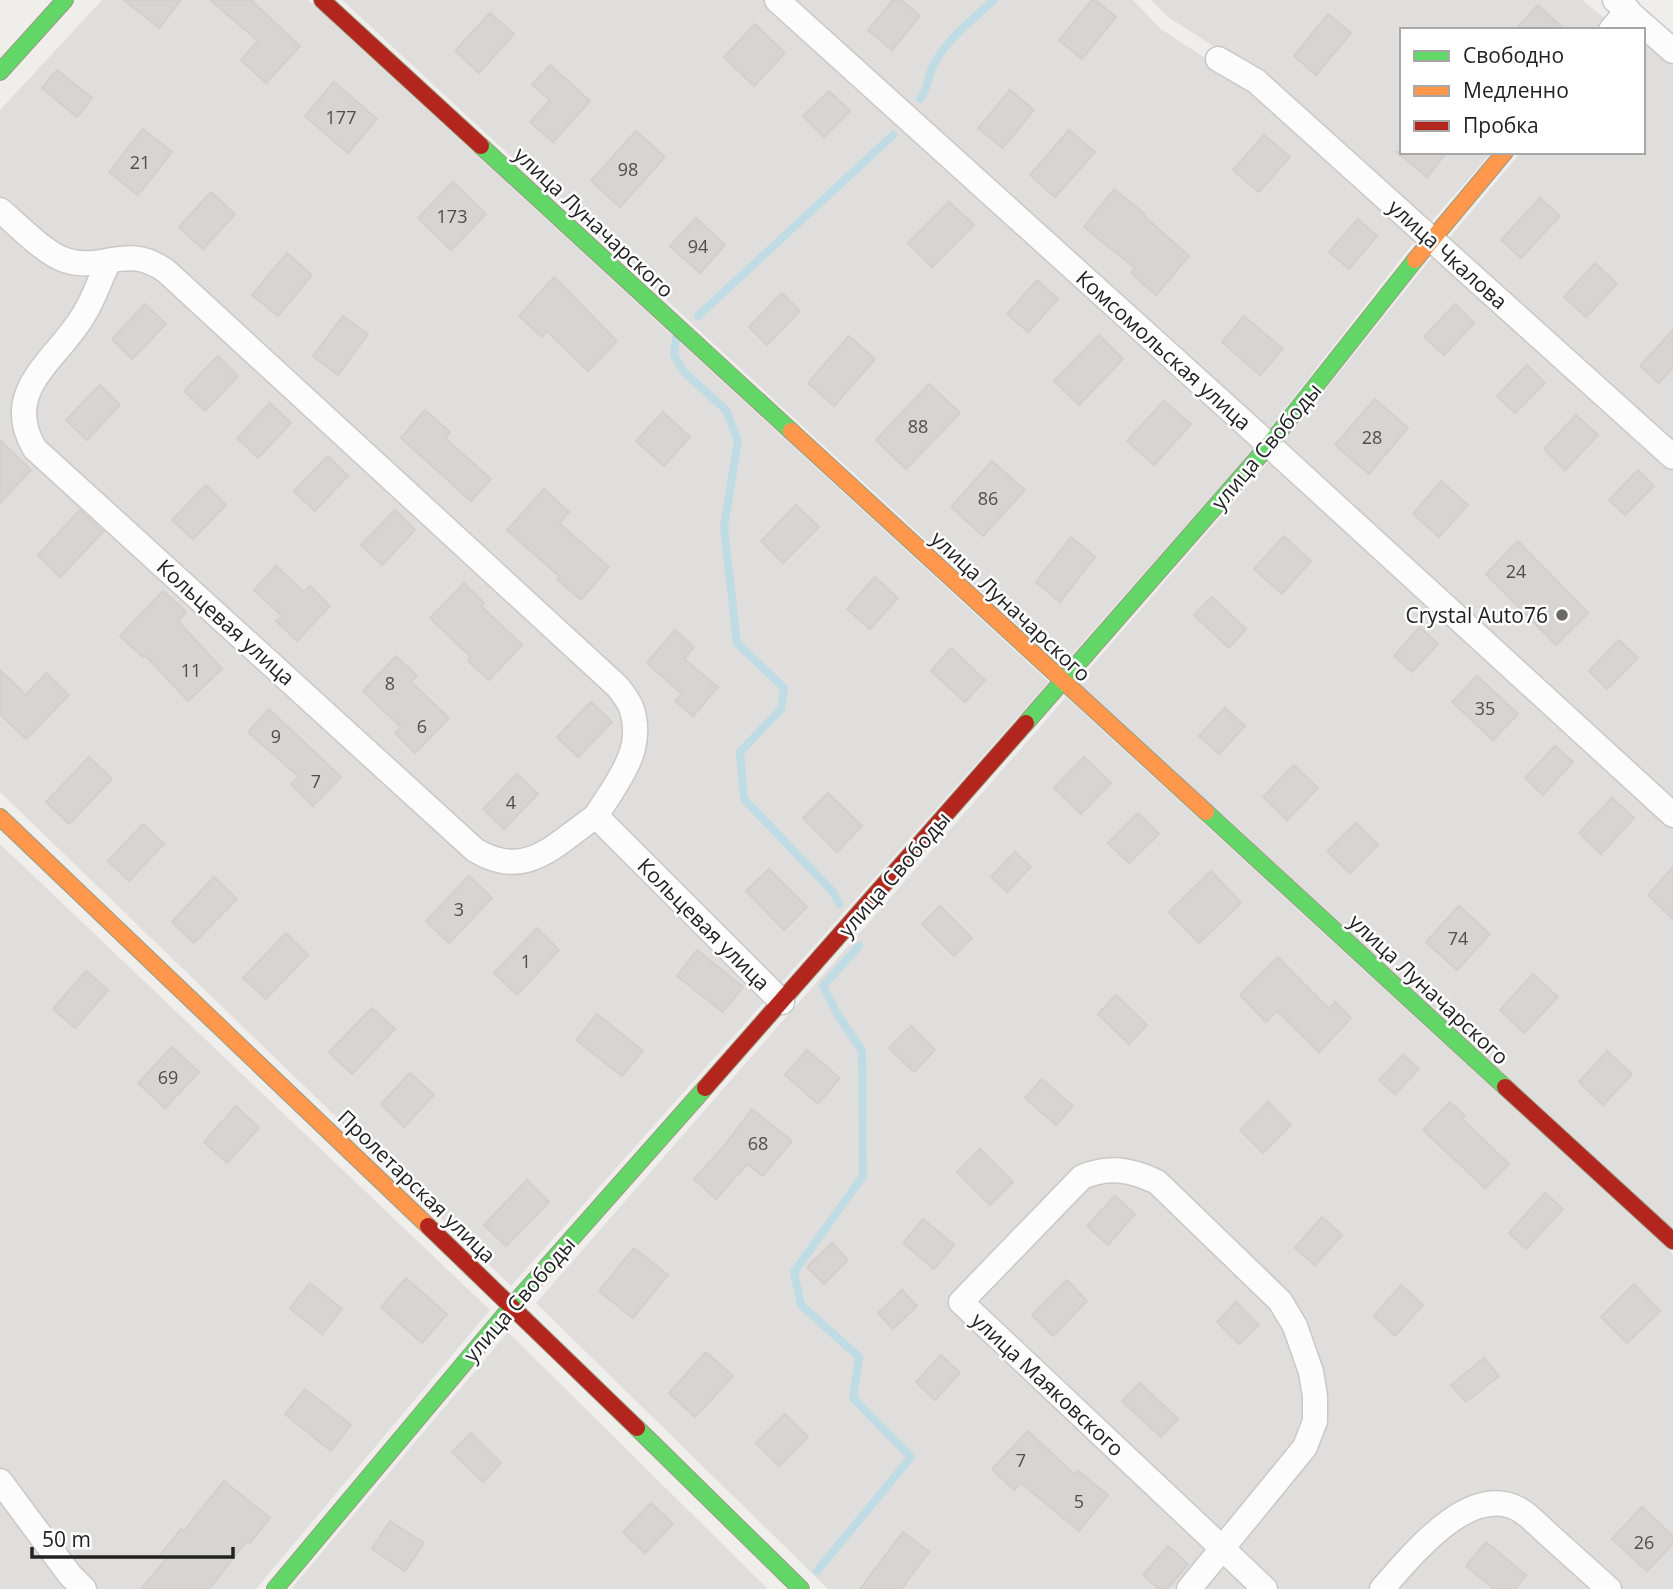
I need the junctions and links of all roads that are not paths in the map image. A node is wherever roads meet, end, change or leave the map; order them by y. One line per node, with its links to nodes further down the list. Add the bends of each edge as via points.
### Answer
1 (65, 0): 8 (street)
2 (322, 0): 15 (street, улица Луначарского)
3 (777, 0): 13 (street, Комсомольская улица)
4 (1622, 5): 5 (street); 6 (street)
5 (1612, 28)
6 (1673, 51)
7 (1218, 58): 11 (street, улица Чкалова, via 1256,81)
8 (0, 72)
9 (1503, 154): 11 (street, улица Свободы)
10 (0, 210): 12 (street, Кольцевая улица, via 65,260)
11 (1431, 239): 13 (street, улица Свободы); 14 (street, улица Чкалова)
12 (109, 261): 17 (street, Кольцевая улица, via 142,258 166,271 618,687 632,707 634,747); 17 (street, Кольцевая улица, via 83,316 30,382 22,399 24,433 35,449 475,850 510,864 531,860)
13 (1269, 445): 15 (street, улица Свободы); 16 (street, Комсомольская улица)
14 (1673, 457)
15 (1063, 682): 19 (street, улица Свободы); 20 (street, улица Луначарского)
16 (1673, 815)
17 (596, 816): 19 (street, Кольцевая улица)
18 (0, 817): 21 (street, Пролетарская улица)
19 (782, 1002): 21 (street, улица Свободы)
20 (1673, 1241)
21 (512, 1306): 25 (street, улица Свободы); 26 (street, Пролетарская улица)
22 (0, 1481): 24 (street)
23 (1223, 1549): 23 (street, улица Маяковского, via 961,1302 1082,1177 1099,1170 1138,1172 1157,1182 1280,1301 1295,1326 1311,1371 1315,1421 1305,1447); 27 (street, улица Маяковского); 28 (street, улица Маяковского)
24 (85, 1589)
25 (275, 1589)
26 (801, 1589)
27 (1189, 1589)
28 (1265, 1589)
29 (1382, 1589): 30 (street, via 1452,1520 1482,1503 1502,1503 1521,1511)
30 (1609, 1589)

